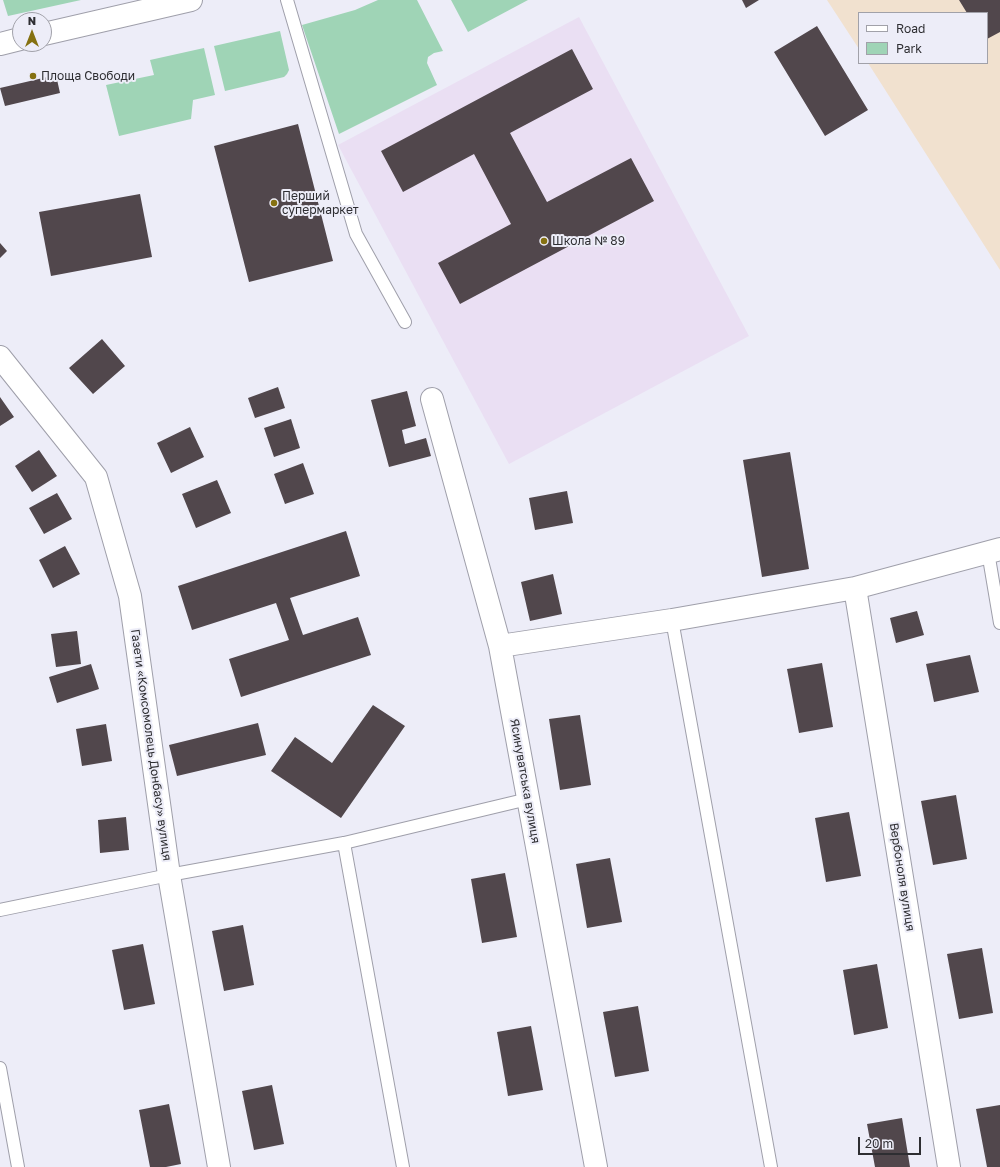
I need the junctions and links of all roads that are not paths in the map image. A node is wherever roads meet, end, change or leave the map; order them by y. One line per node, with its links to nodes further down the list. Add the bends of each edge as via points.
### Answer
1 (192, 0): 3 (street)
2 (286, 0): 6 (lane, via 356,234)
3 (52, 32)
4 (12, 41): 5 (street)
5 (0, 44)
6 (405, 322)
7 (0, 357): 16 (street, Газети «Комсомолець Донбасу» вулиця, via 96,477 130,596)
8 (432, 399): 13 (street, Ясинуватська вулиця)
9 (994, 551): 10 (street); 12 (lane)
10 (855, 588): 11 (street); 24 (street, Вербоноля вулиця)
11 (672, 620): 13 (street); 23 (lane)
12 (1000, 623)
13 (500, 646): 14 (street, Ясинуватська вулиця)
14 (528, 799): 15 (lane); 22 (street, Ясинуватська вулиця)
15 (344, 843): 16 (lane); 21 (lane)
16 (169, 875): 17 (lane); 20 (street, Газети «Комсомолець Донбасу» вулиця)
17 (0, 910)
18 (0, 1068): 19 (lane)
19 (18, 1167)
20 (219, 1167)
21 (403, 1167)
22 (596, 1167)
23 (771, 1167)
24 (949, 1167)

